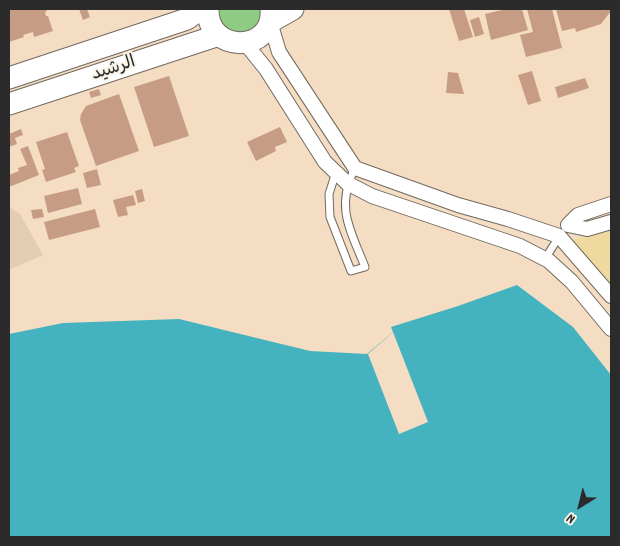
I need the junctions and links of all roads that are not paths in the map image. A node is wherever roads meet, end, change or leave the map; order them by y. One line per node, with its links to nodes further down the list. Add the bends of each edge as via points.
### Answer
1 (201, 9): 7 (main road, الرشيد, via 188,18)
2 (208, 9): 5 (main road, via 209,19)
3 (293, 9): 4 (main road)
4 (271, 15): 6 (main road, via 261,35); 9 (street, via 280,52)
5 (219, 35): 6 (main road, via 226,40); 8 (main road, الرشيد)
6 (245, 43): 10 (street, via 266,69 325,162)
7 (9, 78)
8 (9, 104)
9 (355, 168): 11 (lane); 15 (street, via 458,206)
10 (336, 172): 11 (street); 11 (lane, via 329,194 330,217 351,271 365,267 347,224 344,201)
11 (347, 183): 16 (street, via 372,196 520,246)
12 (611, 204): 14 (street, via 578,215)
13 (611, 222): 14 (street, via 587,229)
14 (568, 225): 15 (lane)
15 (558, 236): 16 (lane); 17 (street)
16 (545, 259): 18 (street, via 572,282)
17 (611, 296)
18 (611, 329)

